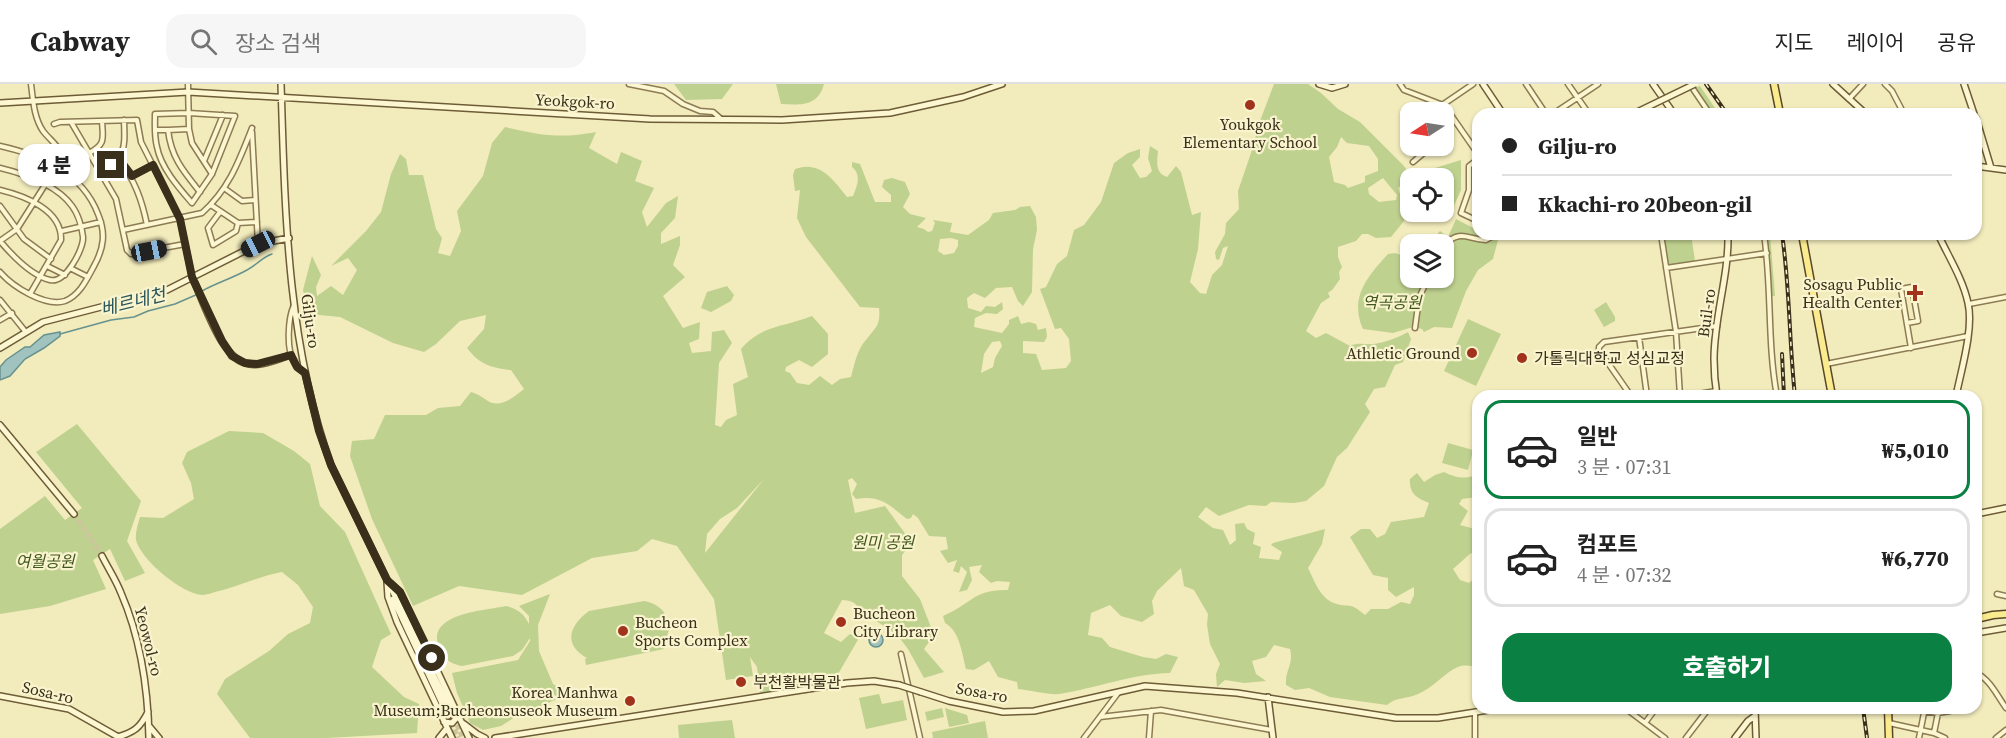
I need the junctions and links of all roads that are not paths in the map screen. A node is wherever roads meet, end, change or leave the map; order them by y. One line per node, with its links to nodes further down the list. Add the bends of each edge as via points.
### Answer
1 (31, 84): 25 (street)
2 (188, 84): 21 (street)
3 (281, 84): 22 (street, Gilju-ro)
4 (629, 84): 44 (street, via 664,91 683,104 713,112)
5 (1002, 84): 44 (street, Yeokgok-ro, via 890,114)
6 (1345, 84): 19 (street, via 1332,88)
7 (1400, 84): 26 (street, via 1404,90)
8 (1473, 84): 27 (street)
9 (1483, 84): 29 (street)
10 (1526, 84): 30 (street)
11 (1568, 84): 23 (street)
12 (1598, 84): 23 (street)
13 (1653, 84): 34 (street)
14 (1774, 84): 36 (main road)
15 (1833, 84): 24 (street)
16 (1863, 84): 24 (street)
17 (1885, 84): 38 (street)
18 (1965, 84): 39 (street)
19 (1320, 85)
20 (1693, 85): 33 (street, bridge); 35 (street)
21 (188, 92): 22 (street, Yeokgok-ro); 25 (street, Yeokgok-ro); 40 (street)
22 (281, 97): 44 (street, Yeokgok-ro); 89 (street, Gilju-ro)
23 (1578, 98): 31 (street); 32 (street)
24 (1850, 99): 37 (street)
25 (33, 101): 28 (street, Yeokgok-ro); 61 (street, via 42,129 61,153)
26 (1436, 102)
27 (1448, 102)
28 (0, 103)
29 (1499, 108)
30 (1542, 108)
31 (1562, 108)
32 (1585, 108)
33 (1645, 108)
34 (1670, 108)
35 (1706, 108)
36 (1779, 108)
37 (1860, 108)
38 (1901, 108)
39 (1972, 108)
40 (189, 113): 41 (street); 48 (street); 49 (street, via 155,114)
41 (224, 115): 57 (street); 67 (street, via 235,116)
42 (1454, 119): 52 (street)
43 (124, 120): 45 (street); 56 (street, via 125,141); 60 (street, via 137,120 141,142)
44 (722, 120)
45 (102, 121): 46 (street); 54 (street, via 101,147)
46 (71, 122): 47 (street); 54 (street)
47 (54, 124)
48 (189, 129): 50 (street); 57 (street, via 192,143)
49 (156, 130): 50 (street); 72 (street, via 160,158 178,187 192,203)
50 (168, 130): 72 (street, via 174,156)
51 (1982, 139): 64 (street)
52 (1472, 145)
53 (0, 146): 61 (street)
54 (89, 153): 66 (street)
55 (1420, 156): 58 (street)
56 (119, 159): 66 (street); 68 (street)
57 (204, 162): 67 (street)
58 (1413, 162)
59 (1472, 164): 78 (street, via 1461,213)
60 (153, 165): 68 (street); 79 (street)
61 (57, 166): 69 (street); 80 (street, via 78,181 93,199)
62 (1982, 167): 64 (street)
63 (0, 168): 69 (street)
64 (1991, 168): 65 (street)
65 (2006, 170)
66 (101, 172): 86 (street, via 116,199)
67 (212, 174): 72 (street)
68 (132, 176): 83 (street)
69 (45, 185): 74 (street); 84 (street, via 72,207)
70 (224, 188): 73 (street, via 242,201); 73 (street, via 234,175 252,128); 75 (street)
71 (0, 190): 74 (street)
72 (200, 192)
73 (255, 200): 81 (street)
74 (34, 202): 85 (street); 87 (street, via 55,217)
75 (211, 205): 77 (street); 79 (street, via 202,213)
76 (0, 206): 85 (street)
77 (220, 212): 82 (street); 82 (street, via 208,228 213,245 236,231)
78 (1472, 218)
79 (180, 219): 83 (street); 97 (street)
80 (101, 222): 84 (street); 108 (street, via 101,254)
81 (257, 222): 82 (street); 98 (street)
82 (238, 223)
83 (147, 225): 86 (street)
84 (81, 227): 87 (street); 103 (street, via 82,247)
85 (17, 229): 96 (street); 100 (street, via 28,243)
86 (123, 230): 97 (street, via 131,254)
87 (62, 231): 100 (street)
88 (1472, 236): 90 (street)
89 (289, 238): 98 (street); 115 (street, Gilju-ro)
90 (1454, 238)
91 (1663, 240): 104 (street)
92 (1728, 240): 101 (street, Buil-ro)
93 (1765, 240): 99 (street)
94 (1803, 240): 128 (main road)
95 (1941, 240): 114 (street)
96 (0, 241): 107 (street, via 22,264)
97 (185, 244): 109 (street)
98 (258, 244): 109 (street)
99 (1767, 253): 101 (street); 134 (street)
100 (51, 258): 102 (street)
101 (1727, 258): 104 (street); 119 (street, Buil-ro)
102 (47, 266): 106 (street); 107 (street)
103 (70, 268): 106 (street); 108 (street)
104 (1666, 268): 122 (street)
105 (0, 272): 111 (street)
106 (65, 275): 107 (street, via 50,281)
107 (41, 276): 111 (street)
108 (88, 277): 111 (street, via 79,292 66,300 52,302)
109 (192, 277): 121 (street, via 167,290 55,317); 127 (street, via 232,356 257,364)
110 (1424, 288): 120 (street)
111 (30, 294)
112 (2006, 297): 114 (street)
113 (0, 300): 116 (street)
114 (1969, 304): 123 (street)
115 (294, 305): 127 (street, via 289,315); 129 (street, Gilju-ro)
116 (12, 313): 117 (street); 121 (street)
117 (0, 320)
118 (1907, 323): 118 (street, via 1901,289 1912,287 1918,321); 126 (street)
119 (1718, 326): 122 (street); 133 (street, Buil-ro, via 1714,359)
120 (1414, 328)
121 (25, 331): 125 (street)
122 (1676, 332): 124 (street); 132 (street)
123 (1968, 336): 126 (street); 136 (street)
124 (1639, 337): 130 (street, via 1605,342 1599,347); 131 (street)
125 (0, 348)
126 (1911, 348): 128 (street)
127 (291, 355): 129 (street)
128 (1826, 364): 135 (main road)
129 (305, 373): 142 (street, Gilju-ro, via 331,465)
130 (1627, 390)
131 (1646, 390)
132 (1680, 390)
133 (1717, 390)
134 (1776, 390)
135 (1831, 390)
136 (1957, 390)
137 (0, 425): 140 (street)
138 (2006, 508): 139 (street)
139 (1982, 513)
140 (74, 514)
141 (102, 556): 155 (street, Yeowol-ro, via 134,628 142,657)
142 (387, 580): 165 (street, Gilju-ro, via 395,604); 165 (street, Gilju-ro, via 400,592); 170 (street, Gilju-ro, via 388,597 398,622)
143 (1997, 594): 144 (street)
144 (2006, 596)
145 (2006, 614): 146 (main road)
146 (1982, 618)
147 (2006, 628): 148 (street)
148 (1982, 632)
149 (901, 654): 185 (street)
150 (1982, 676): 154 (street)
151 (1119, 692): 153 (street, Sosa-ro, via 1145,687); 167 (street); 177 (street, Sosa-ro, bridge, via 1034,711 1003,712 874,681)
152 (0, 696): 176 (street, Sosa-ro, via 69,709)
153 (1268, 697): 157 (street, Sosa-ro, via 1396,718); 172 (street)
154 (2006, 708)
155 (148, 711): 171 (street, Yeowol-ro); 176 (street, via 137,729)
156 (1151, 711): 167 (street); 172 (street, via 1171,711); 187 (street)
157 (1472, 713)
158 (1475, 714): 189 (street)
159 (1633, 714): 168 (street)
160 (1652, 714): 168 (street)
161 (1704, 714): 191 (street)
162 (1890, 714): 169 (main road)
163 (1924, 714): 173 (street)
164 (1938, 714): 175 (street)
165 (455, 716): 170 (street); 182 (street, Gilju-ro); 183 (street)
166 (1755, 716): 192 (street); 193 (street)
167 (1100, 717): 186 (street)
168 (1645, 723): 190 (street)
169 (1889, 723): 173 (street); 194 (main road)
170 (446, 725): 180 (street); 181 (street, Gilju-ro)
171 (149, 726): 178 (street, Yeowol-ro); 179 (street)
172 (1272, 730): 188 (street)
173 (1920, 730): 175 (street); 195 (street)
174 (2006, 730): 197 (street)
175 (1934, 733): 196 (street)
176 (119, 737)
177 (508, 737): 184 (street, Sosa-ro)
178 (149, 738)
179 (159, 738)
180 (439, 738)
181 (452, 738)
182 (469, 738)
183 (485, 738)
184 (495, 738)
185 (920, 738)
186 (1084, 738)
187 (1149, 738)
188 (1273, 738)
189 (1475, 738)
190 (1665, 738)
191 (1686, 738)
192 (1735, 738)
193 (1756, 738)
194 (1889, 738)
195 (1919, 738)
196 (1945, 738)
197 (1996, 738)

